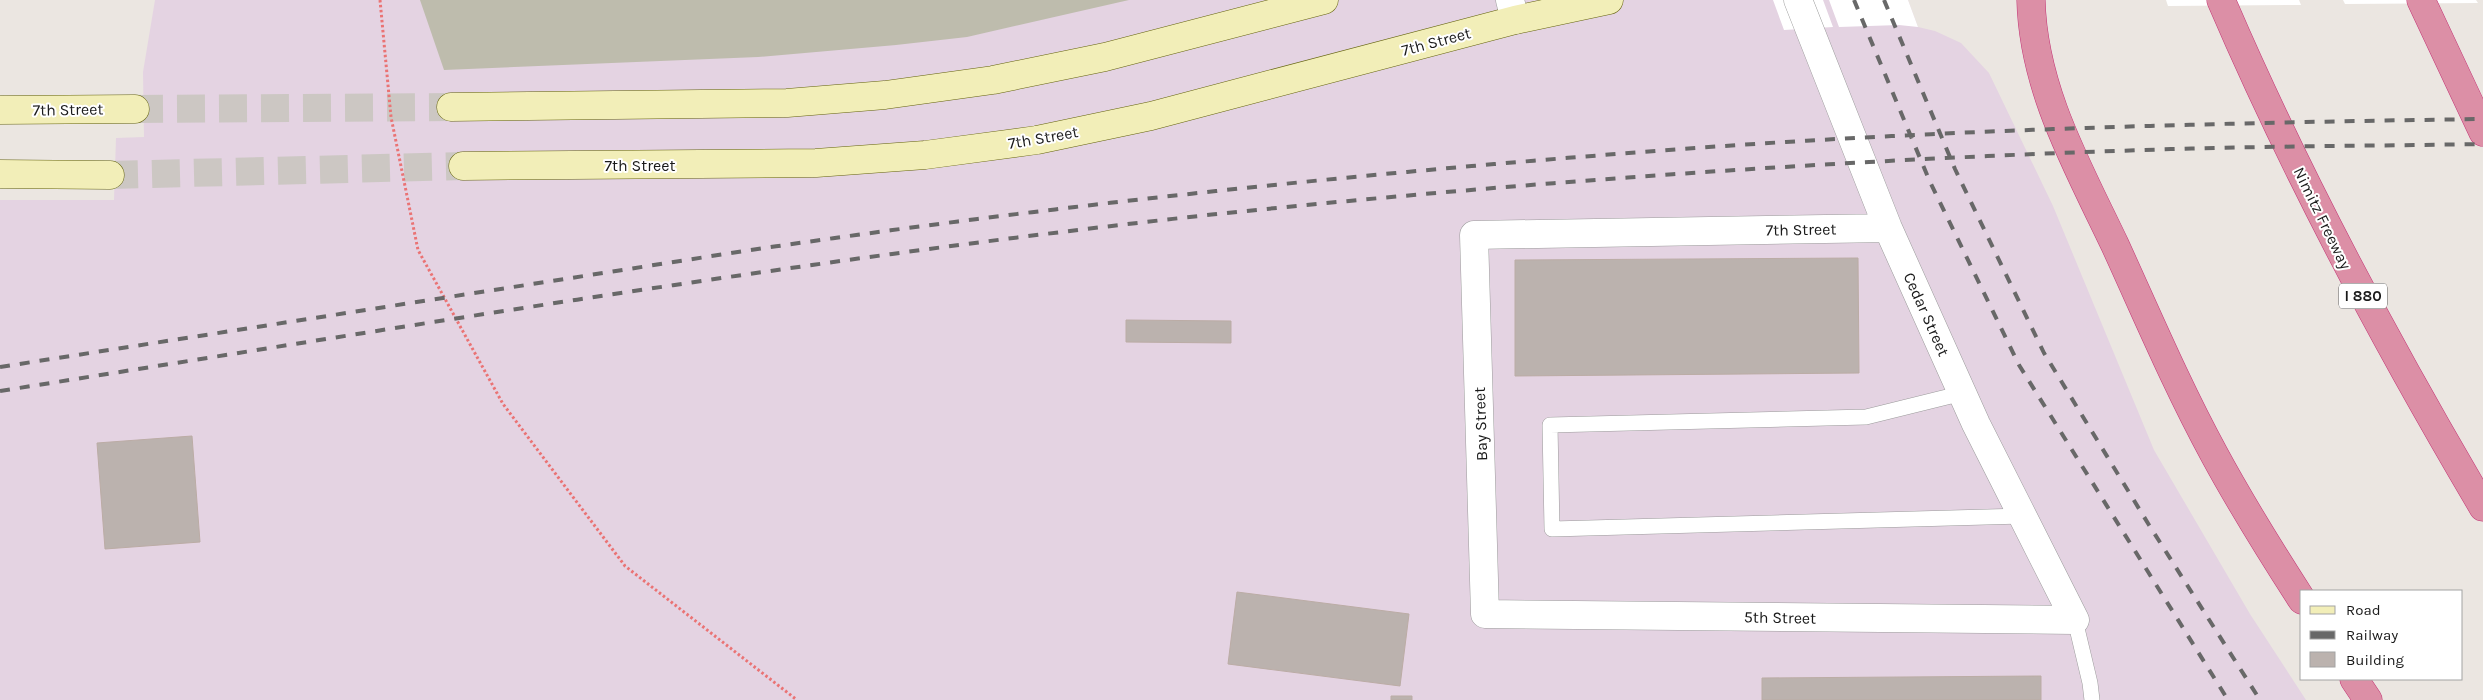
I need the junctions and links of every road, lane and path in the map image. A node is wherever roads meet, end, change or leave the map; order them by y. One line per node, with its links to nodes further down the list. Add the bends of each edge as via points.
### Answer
1 (380, 0): 25 (path, via 391,116 418,250 503,404 625,566)
2 (1324, 0): 9 (main road, via 1105,57 993,80 886,95 787,103)
3 (1609, 0): 8 (main road, 7th Street)
4 (1798, 0): 16 (street, Cedar Street)
5 (2031, 0): 21 (highway, via 2040,67 2056,119 2196,420 2252,521)
6 (2221, 0): 19 (highway, Nimitz Freeway / I 880, via 2255,78 2369,308)
7 (2421, 0): 12 (highway)
8 (1512, 10): 13 (main road, 7th Street, via 1151,116 1037,140 925,155 816,163)
9 (451, 106)
10 (135, 108): 11 (main road, 7th Street)
11 (0, 110)
12 (2483, 132)
13 (463, 166)
14 (0, 174): 15 (main road)
15 (110, 175)
16 (1888, 228): 17 (street, 7th Street); 18 (street, Cedar Street)
17 (1474, 235): 22 (street, Bay Street)
18 (1963, 393): 20 (street, Cedar Street); 20 (lane, via 1866,417 1550,425 1552,530)
19 (2483, 507)
20 (2023, 516): 23 (street, Cedar Street)
21 (2300, 597)
22 (1485, 614): 23 (street, 5th Street)
23 (2075, 620): 26 (lane)
24 (2355, 680): 27 (highway)
25 (797, 700)
26 (2092, 700)
27 (2368, 700)

